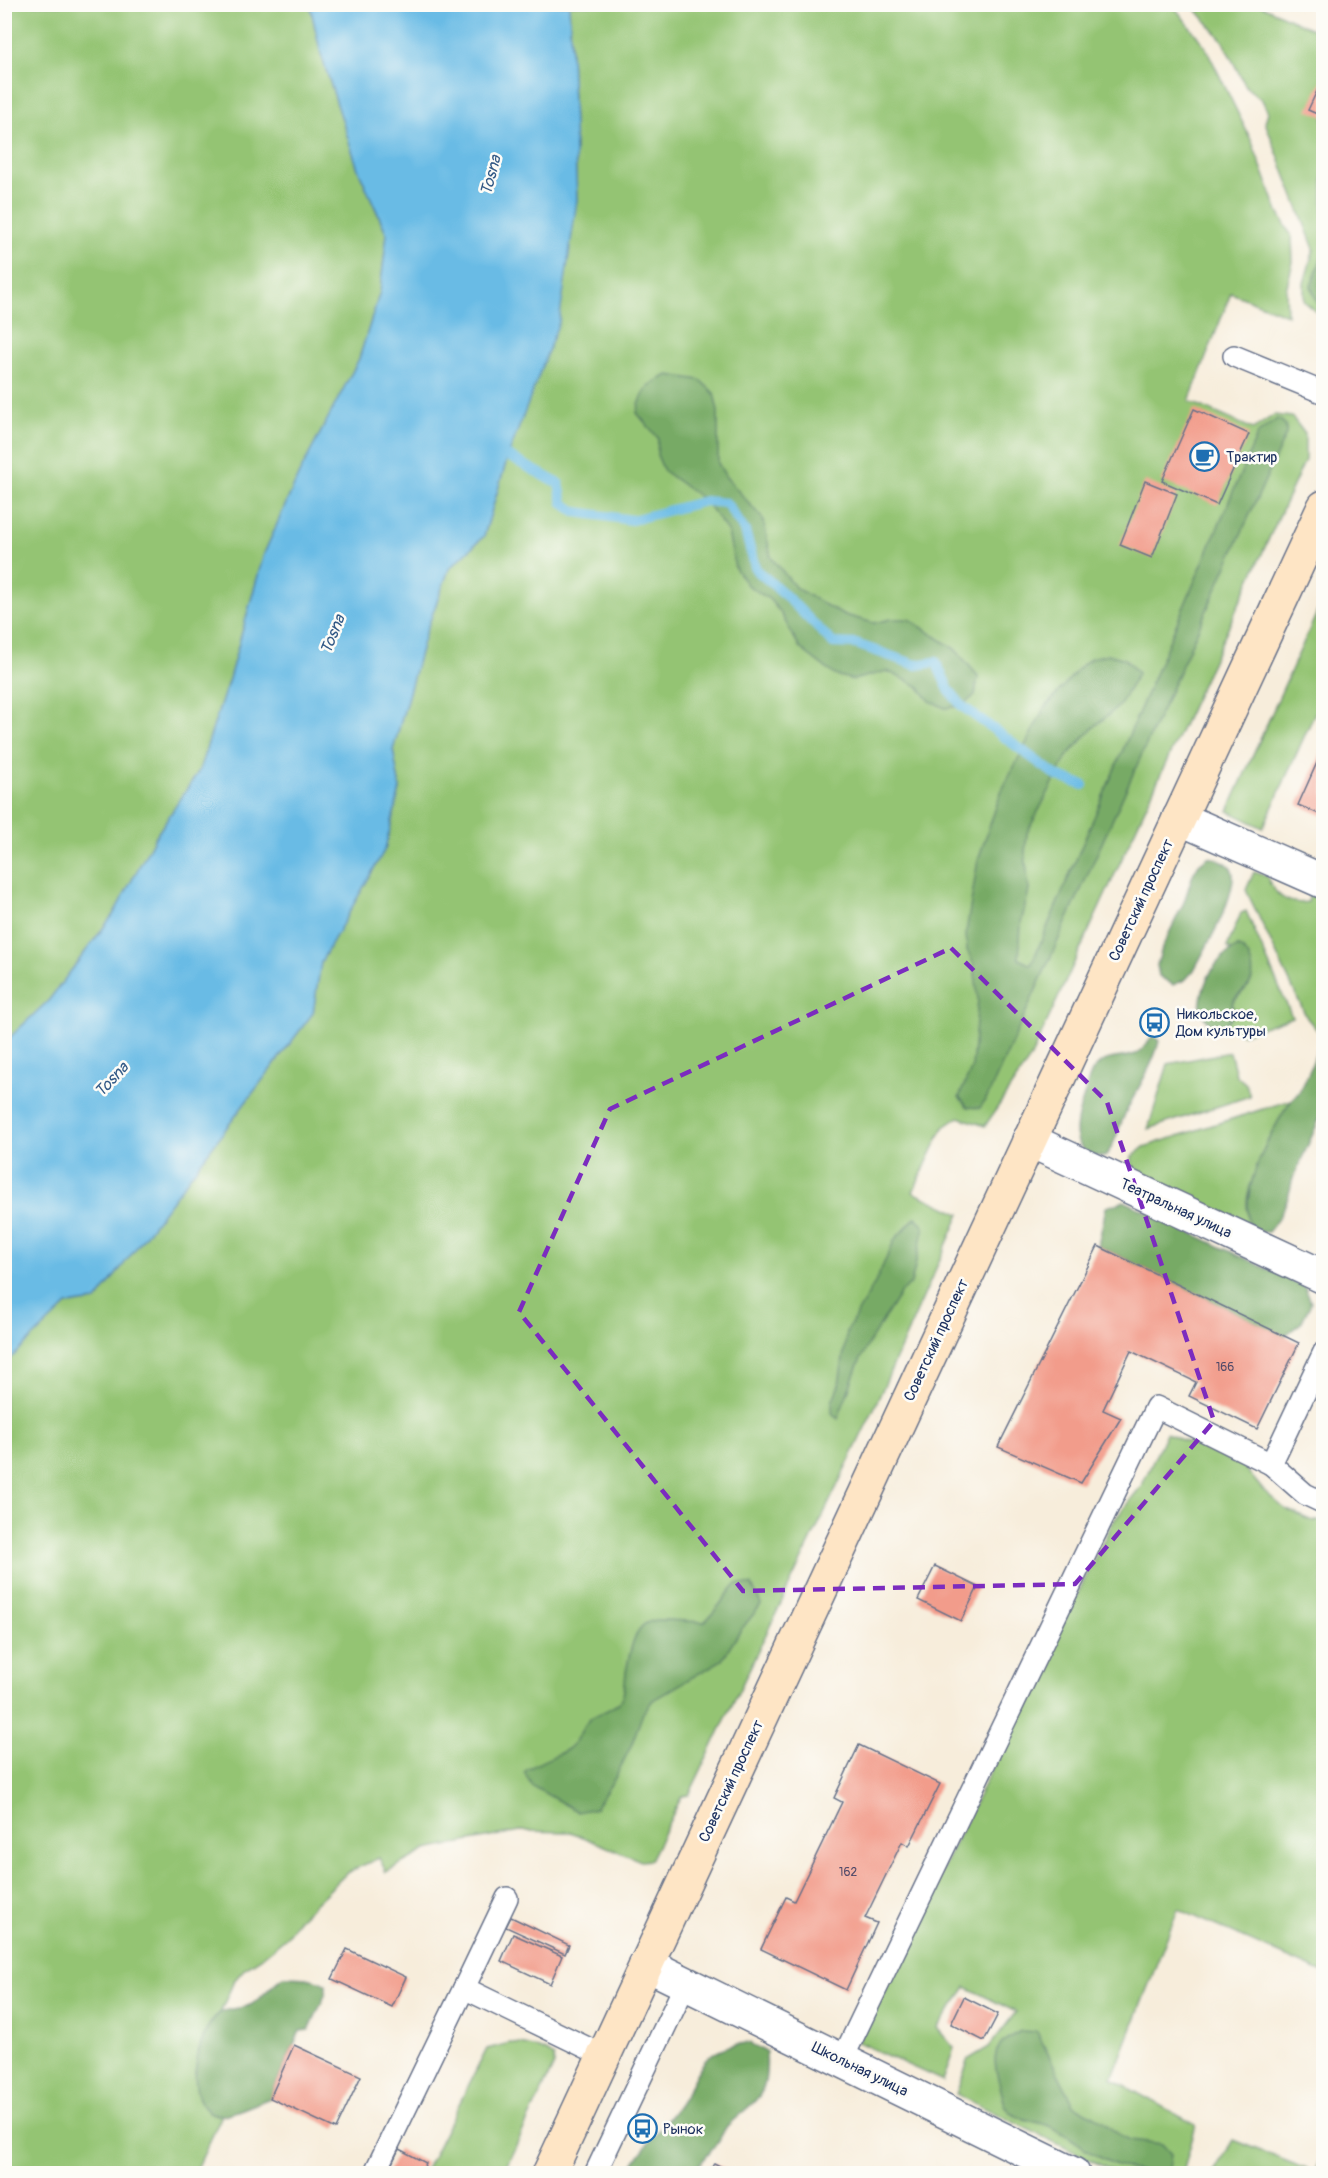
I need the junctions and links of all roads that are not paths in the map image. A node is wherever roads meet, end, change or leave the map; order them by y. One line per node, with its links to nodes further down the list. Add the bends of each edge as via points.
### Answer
1 (1234, 356): 2 (lane)
2 (1323, 393)
3 (1323, 507): 4 (main road, Советский проспект)
4 (1179, 818): 5 (street); 6 (main road, Советский проспект)
5 (1323, 882)
6 (1029, 1140): 7 (street, Театральная улица); 12 (main road, Советский проспект)
7 (1323, 1277)
8 (1323, 1352): 9 (lane)
9 (1271, 1464): 10 (lane, via 1305,1494); 16 (lane, via 1156,1407)
10 (1323, 1503)
11 (507, 1898): 14 (lane)
12 (646, 1964): 13 (street, Школьная улица); 15 (main road, Советский проспект)
13 (686, 1983): 16 (street, Школьная улица); 19 (lane)
14 (464, 1988): 15 (lane); 17 (lane)
15 (604, 2056): 18 (main road, Советский проспект)
16 (842, 2060): 20 (street, Школьная улица)
17 (374, 2174)
18 (549, 2174)
19 (595, 2174)
20 (1073, 2174)

